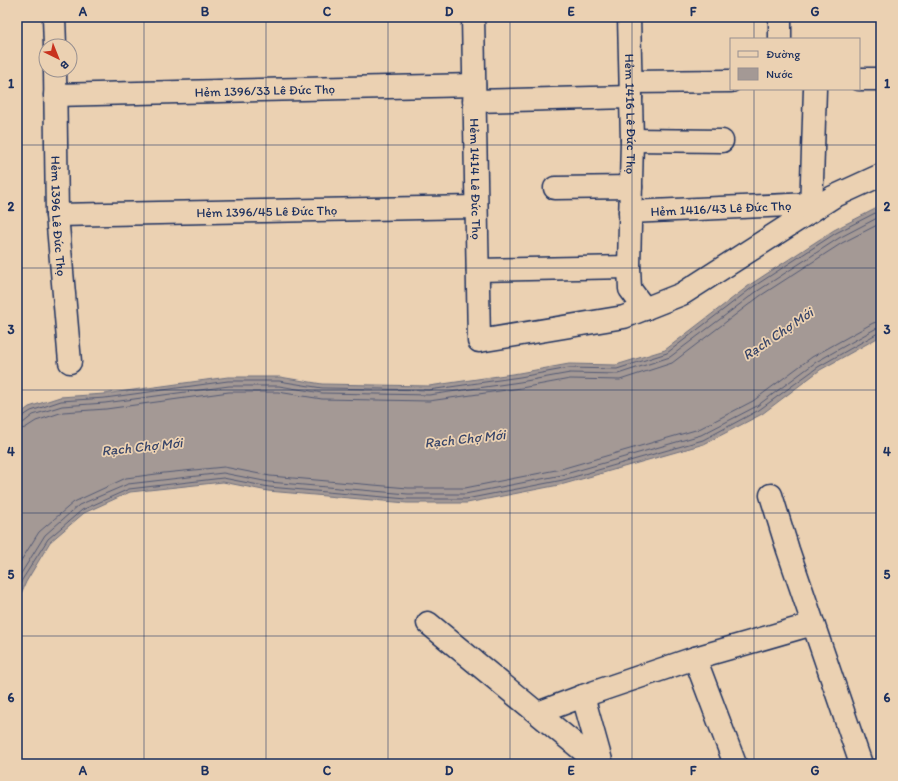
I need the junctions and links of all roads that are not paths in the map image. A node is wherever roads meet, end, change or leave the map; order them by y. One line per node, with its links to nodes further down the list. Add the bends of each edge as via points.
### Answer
1 (54, 17): 5 (street)
2 (472, 17): 13 (street, Hẻm 1414 Lê Đức Thọ)
3 (629, 17): 11 (street, Hẻm 1416 Lê Đức Thọ)
4 (780, 17): 6 (street)
5 (55, 38)
6 (780, 38)
7 (55, 78): 14 (street, Hẻm 1396 Lê Đức Thọ)
8 (881, 79): 9 (street)
9 (860, 80)
10 (730, 81): 11 (street, Hẻm 1396/33 Lê Đức Thọ)
11 (631, 90): 13 (street, Hẻm 1396/33 Lê Đức Thọ); 15 (street, Hẻm 1416 Lê Đức Thọ)
12 (815, 90): 21 (street)
13 (474, 93): 14 (street, Hẻm 1396/33 Lê Đức Thọ); 20 (street, Hẻm 1414 Lê Đức Thọ)
14 (55, 95): 23 (street, Hẻm 1396 Lê Đức Thọ)
15 (632, 140): 16 (street); 18 (street, Hẻm 1416 Lê Đức Thọ)
16 (722, 141)
17 (881, 175): 21 (street)
18 (631, 187): 19 (street); 22 (street, Hẻm 1416 Lê Đức Thọ)
19 (555, 188)
20 (476, 207): 23 (street, Hẻm 1396/45 Lê Đức Thọ); 25 (street, Hẻm 1414 Lê Đức Thọ)
21 (811, 208): 22 (street, Hẻm 1416/43 Lê Đức Thọ); 26 (street, via 682,294)
22 (630, 212): 24 (street, Hẻm 1416 Lê Đức Thọ)
23 (57, 215): 27 (street, Hẻm 1396 Lê Đức Thọ)
24 (629, 267): 25 (street); 26 (street, Hẻm 1416 Lê Đức Thọ, via 630,290)
25 (478, 270): 26 (street, Hẻm 1414 Lê Đức Thọ, via 479,341 624,318)
26 (645, 309)
27 (70, 362)
28 (771, 495): 30 (street)
29 (428, 623): 33 (street)
30 (813, 624): 31 (street); 36 (street)
31 (695, 658): 32 (street); 35 (street)
32 (583, 696): 33 (street); 34 (street)
33 (538, 713): 34 (street)
34 (600, 764)
35 (736, 764)
36 (861, 764)

